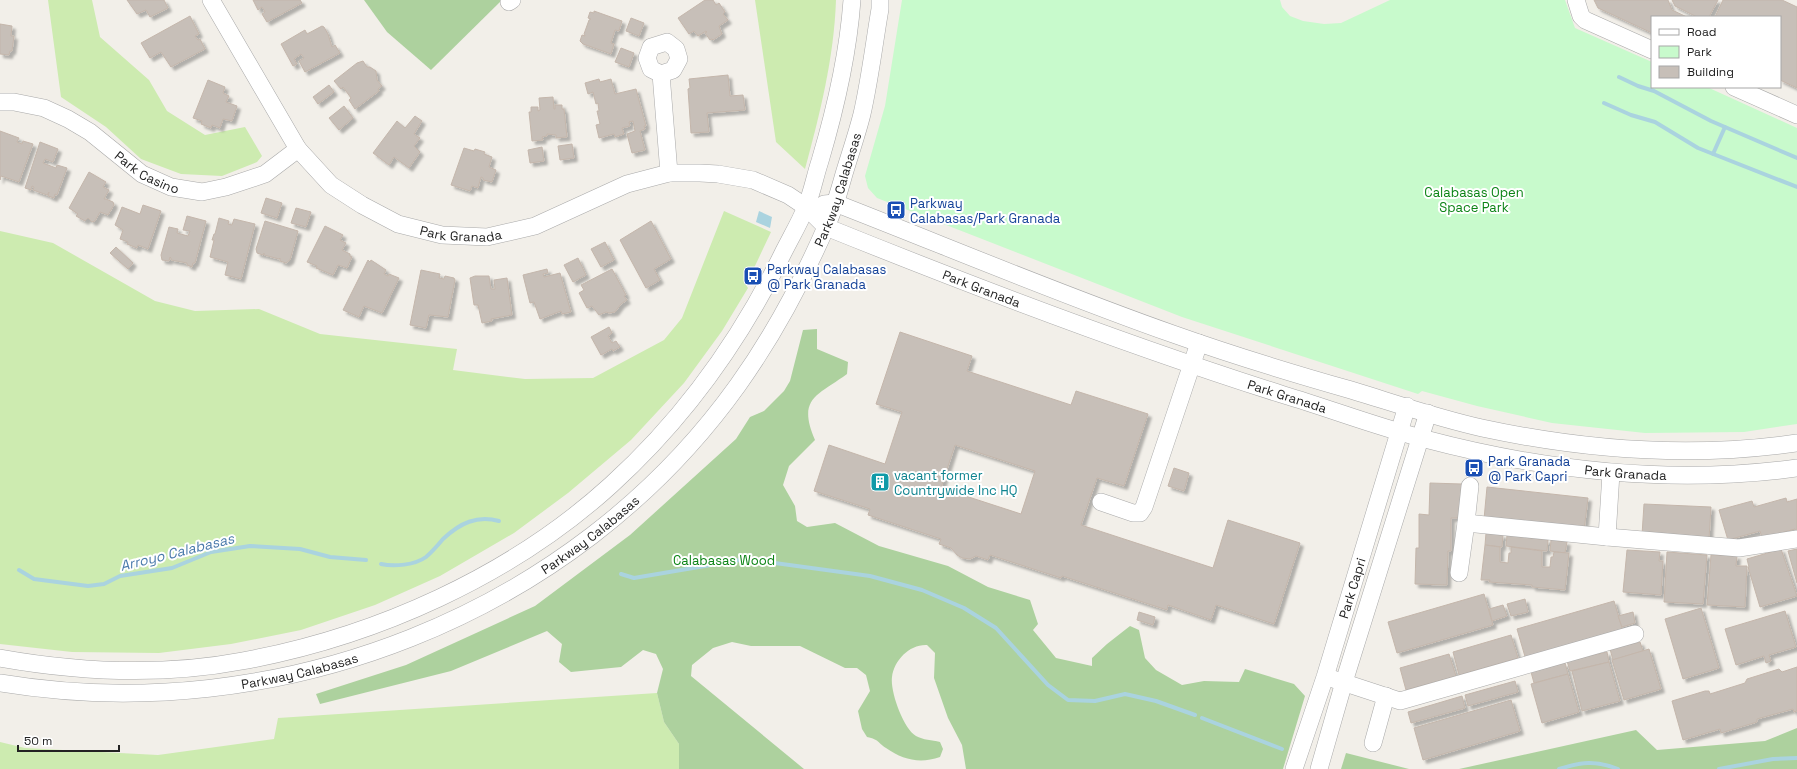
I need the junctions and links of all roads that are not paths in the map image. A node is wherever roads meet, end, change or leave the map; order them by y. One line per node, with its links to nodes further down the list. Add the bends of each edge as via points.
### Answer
1 (211, 0): 10 (street, Park Granada)
2 (852, 0): 13 (street, Parkway Calabasas, via 836,104)
3 (880, 0): 12 (street, Parkway Calabasas, via 862,114)
4 (1576, 0): 5 (street, via 1581,16 1585,20)
5 (1651, 50)
6 (661, 74): 11 (street)
7 (1736, 88): 9 (street)
8 (0, 102): 10 (street, Park Casino, via 44,108 90,132 142,174 171,187 202,192 226,188 265,174)
9 (1797, 116)
10 (298, 150): 11 (street, Park Granada, via 331,185 362,205 398,224 442,235 487,237 535,226 627,184)
11 (669, 173): 13 (street, Park Granada, via 718,174 754,180 788,195)
12 (835, 203): 13 (street, Park Granada); 14 (street, Parkway Calabasas); 15 (street, Park Granada, via 1085,302)
13 (806, 207): 14 (street, Park Granada); 31 (street, Parkway Calabasas, via 765,291 744,326 714,371 683,410 611,485 574,515 497,567 452,592 361,631 240,662 178,668 114,670 44,666)
14 (826, 227): 16 (street, Park Granada, via 1068,322); 34 (street, Parkway Calabasas, via 788,307 756,359 703,429 666,470 593,535 513,589 466,615 365,655 246,685 116,694 38,689)
15 (1199, 343): 16 (street); 17 (street, Park Granada, via 1260,364)
16 (1190, 366): 19 (street, Park Granada); 25 (street, via 1144,507 1140,513 1133,513)
17 (1407, 406): 18 (street, Park Granada); 19 (street, Park Capri)
18 (1428, 414): 20 (street, Park Capri); 21 (street, Park Granada, via 1547,441 1618,448 1720,450)
19 (1399, 431): 20 (street, Park Granada); 32 (street, Park Capri)
20 (1422, 438): 23 (street, Park Granada, via 1524,462); 33 (street, Park Capri)
21 (1797, 443)
22 (1797, 468): 23 (street, Park Granada, via 1702,475)
23 (1611, 473): 27 (street)
24 (1470, 486): 26 (street)
25 (1101, 502)
26 (1466, 523): 27 (street); 29 (street)
27 (1607, 537): 28 (street, via 1739,548)
28 (1797, 539)
29 (1458, 573)
30 (1635, 634): 35 (street, via 1400,701)
31 (0, 658)
32 (1325, 677): 33 (street); 37 (street, Park Capri)
33 (1344, 682): 35 (street); 38 (street, Park Capri)
34 (0, 683)
35 (1386, 696): 36 (street)
36 (1374, 743)
37 (1294, 769)
38 (1319, 769)

